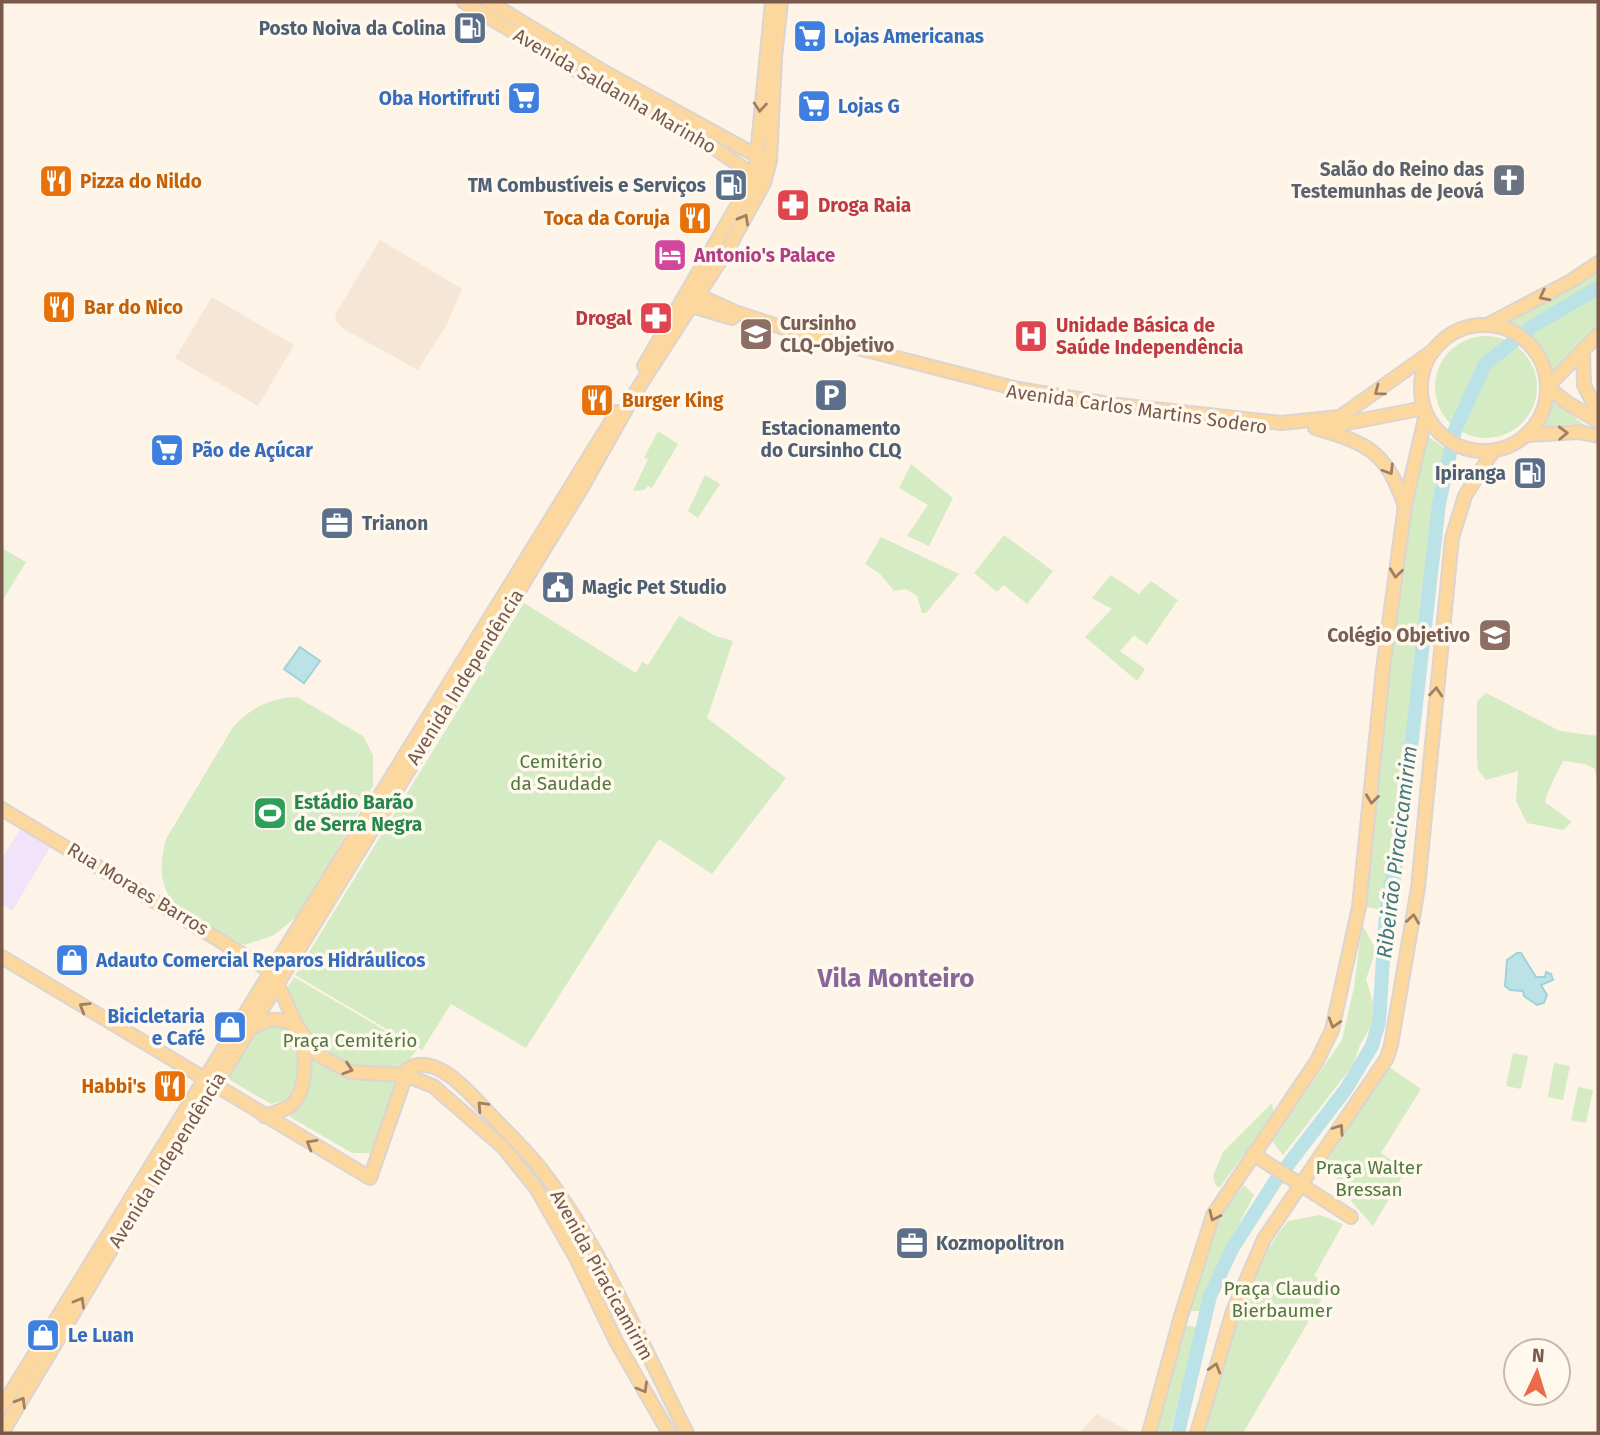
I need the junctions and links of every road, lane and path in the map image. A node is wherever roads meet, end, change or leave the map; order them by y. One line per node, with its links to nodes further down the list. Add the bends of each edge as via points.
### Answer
1 (464, 2): 9 (main road, Avenida Saldanha Marinho, via 698,137)
2 (489, 2): 7 (main road, Avenida Saldanha Marinho)
3 (772, 2): 5 (main road, Avenida Independência)
4 (781, 2): 6 (main road, Avenida Independência)
5 (769, 26): 6 (main road, via 769,54); 7 (main road, Avenida Independência, one-way to 7)
6 (775, 58): 8 (main road, Avenida Independência)
7 (756, 156): 8 (main road, Avenida Saldanha Marinho); 9 (main road, Avenida Independência)
8 (770, 161): 9 (main road, Avenida Independência)
9 (760, 179): 11 (main road, Avenida Independência)
10 (1598, 263): 12 (main road, one-way to 12)
11 (692, 297): 14 (main road, Avenida Carlos Martins Sodero, one-way to 11, via 1340,417 1281,424 1018,389 796,332); 16 (main road, Avenida Independência); 16 (main road); 21 (main road, Avenida Carlos Martins Sodero, via 797,338 1020,395 1256,427); 26 (main road, Avenida Independência)
12 (1487, 324): 14 (main road, via 1448,336); 17 (main road, via 1526,340 1542,360)
13 (1598, 335): 15 (main road)
14 (1434, 350): 18 (main road, via 1420,388)
15 (1583, 353): 17 (main road); 19 (main road, via 1584,385)
16 (659, 357): 27 (main road, Avenida Independência)
17 (1549, 386): 20 (main road); 22 (main road, via 1543,414)
18 (1425, 411): 21 (main road, Avenida Carlos Martins Sodero); 24 (main road, via 1453,443); 25 (main road)
19 (1598, 413)
20 (1598, 421)
21 (1315, 428): 25 (main road, one-way to 25, via 1349,437 1381,457)
22 (1528, 435): 23 (main road, one-way to 23, via 1579,432); 24 (main road)
23 (1598, 436)
24 (1493, 451): 41 (main road, one-way to 24, via 1387,1058 1391,1045 1418,888 1452,538 1471,483)
25 (1405, 505): 38 (main road, one-way to 38, via 1361,894 1346,975 1332,1030 1317,1061)
26 (457, 667): 27 (main road, via 457,682); 30 (main road, Avenida Independência)
27 (402, 779): 30 (main road, Avenida Independência)
28 (2, 809): 30 (main road, Rua Moraes Barros)
29 (2, 957): 34 (main road, one-way to 29)
30 (275, 977): 31 (main road, Avenida Piracicamirim); 32 (main road, Avenida Independência); 34 (main road, Avenida Independência)
31 (299, 1029): 32 (main road, via 273,1019); 33 (main road, Avenida Piracicamirim, one-way to 33, via 319,1055 350,1072); 35 (main road, via 304,1054 300,1093 288,1108)
32 (248, 1030): 34 (main road, Avenida Independência)
33 (405, 1075): 35 (main road, one-way to 35, via 370,1178); 36 (main road, Avenida Piracicamirim, via 433,1086); 37 (main road, Avenida Piracicamirim, one-way to 33, via 469,1092 437,1068 415,1065)
34 (210, 1083): 35 (main road); 45 (main road, Avenida Independência, via 93,1255); 46 (main road, Avenida Independência, one-way to 34)
35 (264, 1116)
36 (469, 1120): 37 (main road); 39 (main road, Avenida Piracicamirim)
37 (517, 1144): 40 (main road, Avenida Piracicamirim)
38 (1253, 1153): 41 (main road); 49 (main road, one-way to 49, via 1213,1214)
39 (517, 1161): 40 (main road); 43 (main road, Avenida Piracicamirim, via 575,1256)
40 (534, 1161): 44 (main road, Avenida Piracicamirim, via 587,1240)
41 (1301, 1186): 42 (main road); 50 (main road, one-way to 41, via 1233,1311 1264,1239)
42 (1351, 1217)
43 (617, 1343): 44 (main road); 47 (main road, Avenida Piracicamirim, one-way to 47)
44 (642, 1345): 48 (main road, Avenida Piracicamirim)
45 (2, 1407)
46 (2, 1433)
47 (669, 1433)
48 (687, 1433)
49 (1149, 1433)
50 (1197, 1433)

